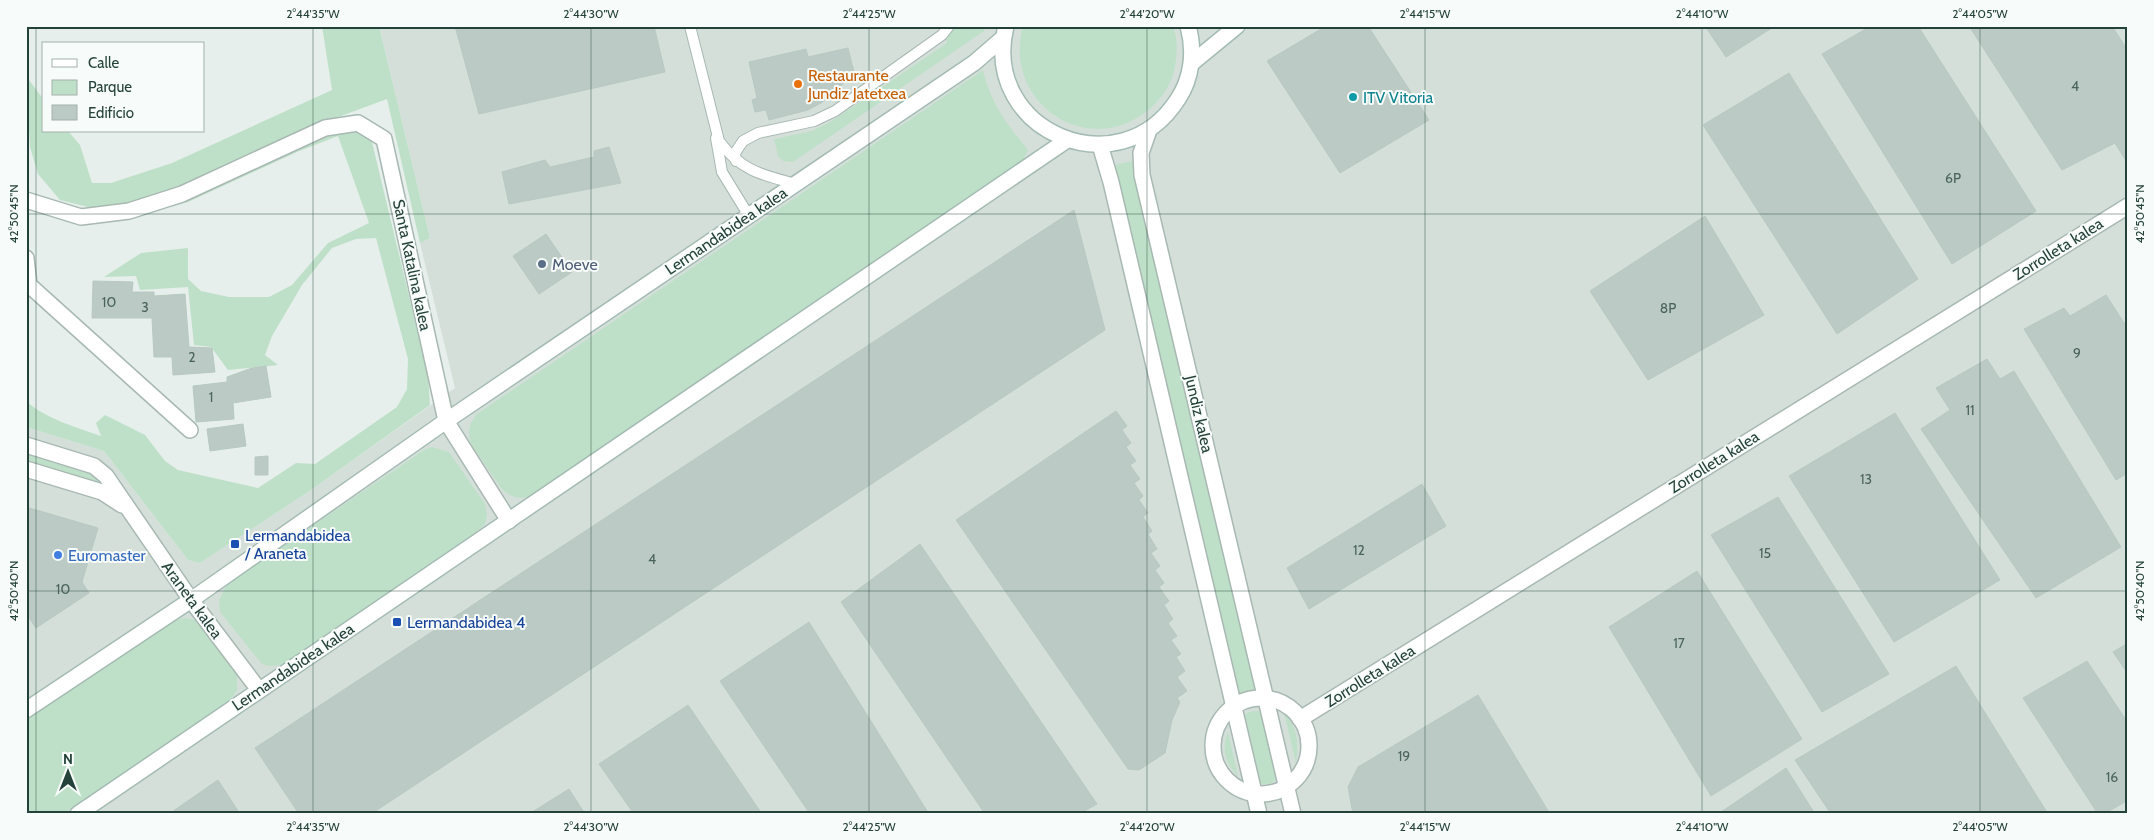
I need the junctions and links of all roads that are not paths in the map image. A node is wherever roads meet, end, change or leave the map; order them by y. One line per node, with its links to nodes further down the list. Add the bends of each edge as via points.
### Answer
1 (690, 26): 7 (lane)
2 (949, 26): 11 (lane, via 942,35 835,112 743,141 735,153)
3 (1188, 26): 6 (street, via 1192,37)
4 (1237, 26): 6 (street)
5 (1004, 32): 9 (street, via 1003,60 1007,81 1017,101 1030,118); 12 (street, Lermandabidea kalea, via 974,63)
6 (1192, 63): 8 (street, via 1184,90 1170,112)
7 (714, 127): 11 (lane, via 719,141); 15 (lane, via 722,172)
8 (1149, 130): 10 (street, via 1126,141); 25 (street, Jundiz kalea, via 1141,152 1142,175)
9 (1067, 140): 10 (street); 22 (street, Lermandabidea kalea)
10 (1100, 145): 26 (street, Jundiz kalea)
11 (736, 161): 12 (lane, via 762,175)
12 (796, 184): 15 (street, Lermandabidea kalea)
13 (26, 200): 17 (street, Santa Katalina kalea, via 81,217 129,211 182,194 325,128 358,123 384,140)
14 (2128, 206): 28 (street, Zorrolleta kalea)
15 (749, 216): 17 (street, Lermandabidea kalea)
16 (26, 258): 18 (street, via 29,285)
17 (446, 421): 22 (street); 23 (street, Lermandabidea kalea)
18 (190, 430)
19 (26, 445): 21 (street, Araneta kalea, via 94,466 106,476)
20 (26, 469): 21 (street, Araneta kalea, via 102,492)
21 (128, 508): 23 (street, Araneta kalea)
22 (509, 520): 24 (street, Lermandabidea kalea)
23 (191, 600): 24 (street, Araneta kalea); 27 (street, Lermandabidea kalea)
24 (259, 690): 31 (street, Lermandabidea kalea)
25 (1266, 698): 26 (street); 28 (street, via 1292,708); 29 (street, Jundiz kalea)
26 (1234, 706): 30 (street, Jundiz kalea); 30 (street, via 1214,733 1214,761 1234,787 1244,794)
27 (26, 710)
28 (1300, 719): 29 (street, via 1308,740 1307,764)
29 (1286, 788): 30 (street); 33 (street, Jundiz kalea)
30 (1254, 795): 32 (street, Jundiz kalea)
31 (78, 814)
32 (1259, 814)
33 (1293, 814)

